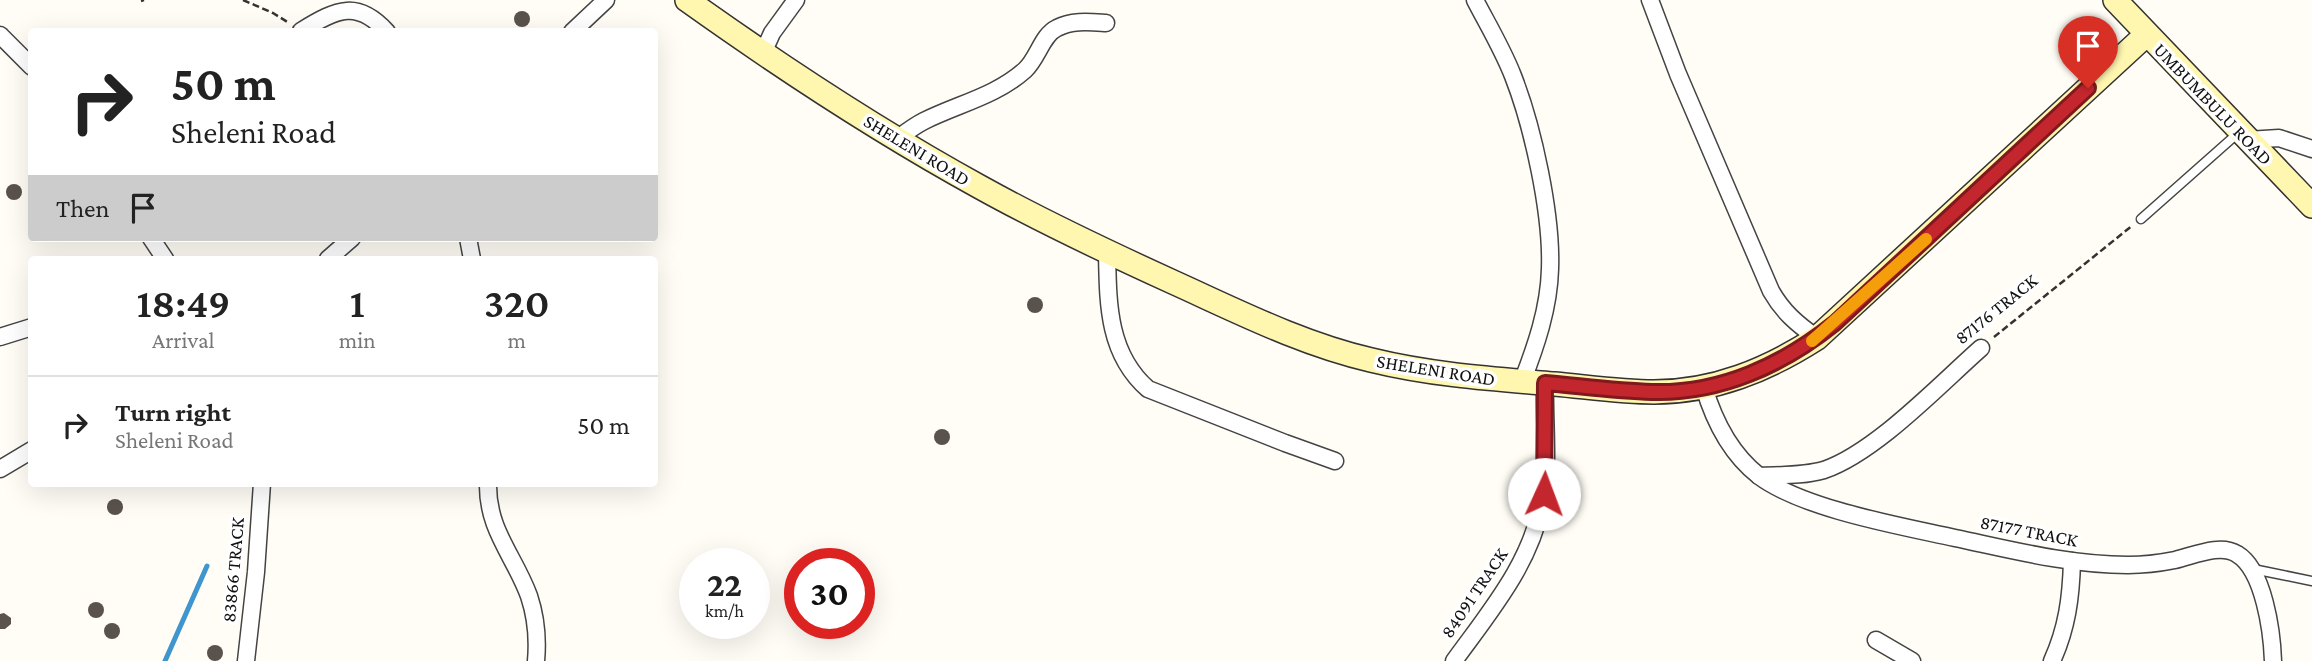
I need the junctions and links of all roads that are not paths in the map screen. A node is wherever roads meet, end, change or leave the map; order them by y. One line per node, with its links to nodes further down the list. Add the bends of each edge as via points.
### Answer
1 (606, 0): 10 (street)
2 (687, 0): 13 (street, SHELENI ROAD)
3 (796, 0): 13 (street)
4 (1475, 0): 27 (street, via 1513,75 1527,116 1547,223 1550,268 1546,307 1532,357)
5 (1650, 0): 25 (street, via 1771,292 1795,323)
6 (2115, 0): 11 (street, UMBUMBULU ROAD)
7 (1106, 23): 16 (street, via 1056,28 1019,75)
8 (306, 28): 9 (street, via 340,8 357,4 370,10)
9 (384, 28)
10 (576, 28)
11 (2147, 34): 15 (street, UMBUMBULU ROAD); 25 (street, SHELENI ROAD)
12 (0, 35): 14 (street)
13 (763, 53): 16 (street, SHELENI ROAD)
14 (28, 63)
15 (2244, 136): 17 (street, via 2279,138); 18 (street, UMBUMBULU ROAD); 19 (lane)
16 (897, 139): 21 (street, SHELENI ROAD, via 979,187)
17 (2312, 149)
18 (2312, 206)
19 (2141, 219)
20 (347, 242): 22 (street)
21 (1107, 251): 27 (street, SHELENI ROAD, via 1315,345 1393,365); 30 (street, via 1113,327 1124,363 1136,378 1148,389)
22 (331, 256)
23 (28, 328): 24 (street)
24 (0, 337)
25 (1816, 338): 28 (street, SHELENI ROAD, via 1778,362)
26 (1981, 348): 32 (street, 87176 TRACK, via 1878,438 1841,463 1803,474)
27 (1533, 383): 28 (street, SHELENI ROAD, via 1653,392); 41 (street, 84091 TRACK, via 1546,467 1536,529 1517,573)
28 (1704, 387): 32 (street, 87177 TRACK, via 1717,424 1743,463)
29 (28, 452): 31 (street)
30 (1335, 461)
31 (0, 470)
32 (1759, 476): 35 (street, 87177 TRACK, via 1776,487 1908,528)
33 (261, 487): 39 (street, 83866 TRACK)
34 (488, 487): 40 (street, via 490,514 534,615)
35 (2072, 561): 36 (street, 87177 TRACK, via 2143,564 2224,550 2240,555); 43 (street, via 2067,621)
36 (2252, 569): 37 (lane, 87177 TRACK); 44 (street, via 2269,618)
37 (2312, 581)
38 (1876, 640): 42 (street)
39 (246, 661)
40 (536, 661)
41 (1454, 661)
42 (1912, 661)
43 (2052, 661)
44 (2273, 661)

